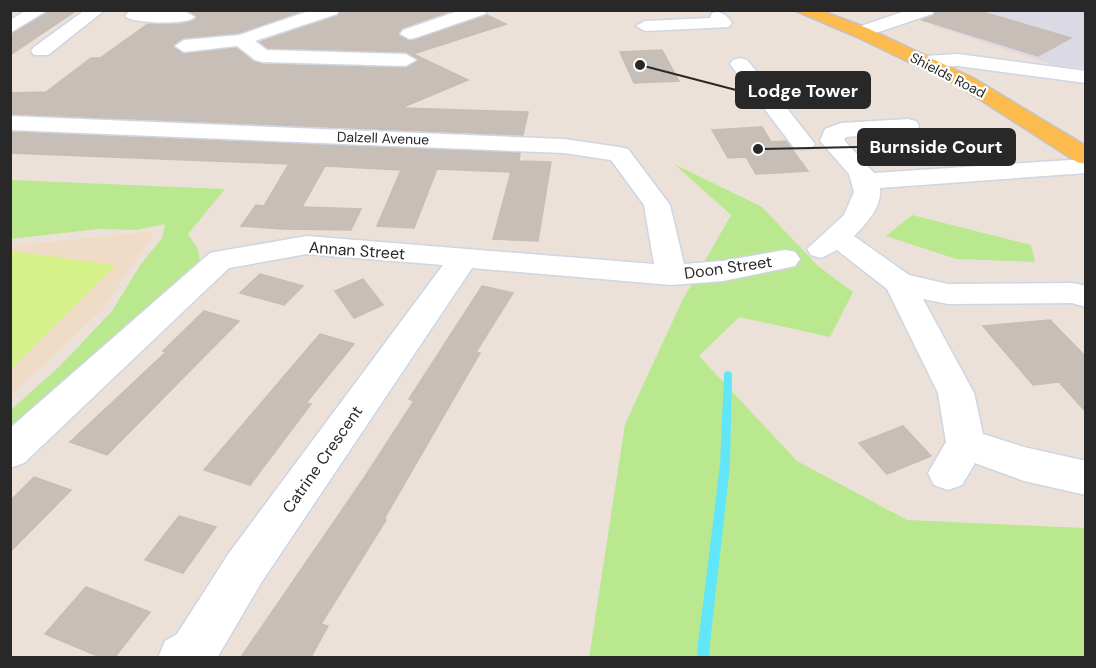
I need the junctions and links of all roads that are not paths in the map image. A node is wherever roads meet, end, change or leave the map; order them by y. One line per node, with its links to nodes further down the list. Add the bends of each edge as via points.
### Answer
1 (40, 10): 14 (street)
2 (97, 10): 20 (street)
3 (141, 10): 10 (street, via 134,15)
4 (331, 10): 17 (street)
5 (479, 10): 13 (street)
6 (802, 10): 15 (main road, Shields Road)
7 (830, 10): 15 (main road, Shields Road)
8 (926, 10): 15 (street)
9 (408, 15): 13 (street)
10 (186, 17)
11 (718, 17): 12 (street, via 723,23)
12 (641, 18): 19 (street)
13 (432, 27): 16 (street)
14 (10, 28)
15 (869, 30): 22 (main road, Shields Road); 23 (main road, Shields Road)
16 (409, 34)
17 (241, 40): 18 (street); 21 (street, via 262,56 360,53)
18 (184, 46)
19 (654, 46)
20 (41, 51)
21 (406, 60)
22 (958, 60): 23 (street); 25 (street); 28 (main road, Shields Road)
23 (925, 62): 34 (main road, Shields Road, via 1012,109)
24 (740, 64): 29 (street)
25 (1031, 70): 26 (street); 28 (street, via 1010,79)
26 (1085, 77)
27 (846, 81): 30 (street, via 788,84)
28 (1015, 88)
29 (764, 97): 30 (street); 33 (street)
30 (816, 115): 32 (street, via 841,130); 36 (street, via 832,141)
31 (10, 123): 39 (street, Dalzell Avenue, via 564,146 619,154 657,205)
32 (908, 126)
33 (803, 144)
34 (1086, 157)
35 (1086, 166): 36 (street)
36 (866, 180): 40 (street, via 867,198 862,210 829,243 862,253)
37 (464, 258): 39 (street, Annan Street); 42 (street, Annan Street, via 307,245 220,260); 44 (street, Catrine Crescent, via 245,568 194,651)
38 (784, 259): 39 (street, Doon Street, via 723,271)
39 (671, 275)
40 (899, 284): 41 (street, via 952,296 1072,293); 43 (street, via 956,393 957,458 1024,464)
41 (1086, 297)
42 (10, 452)
43 (1086, 478)
44 (182, 657)

